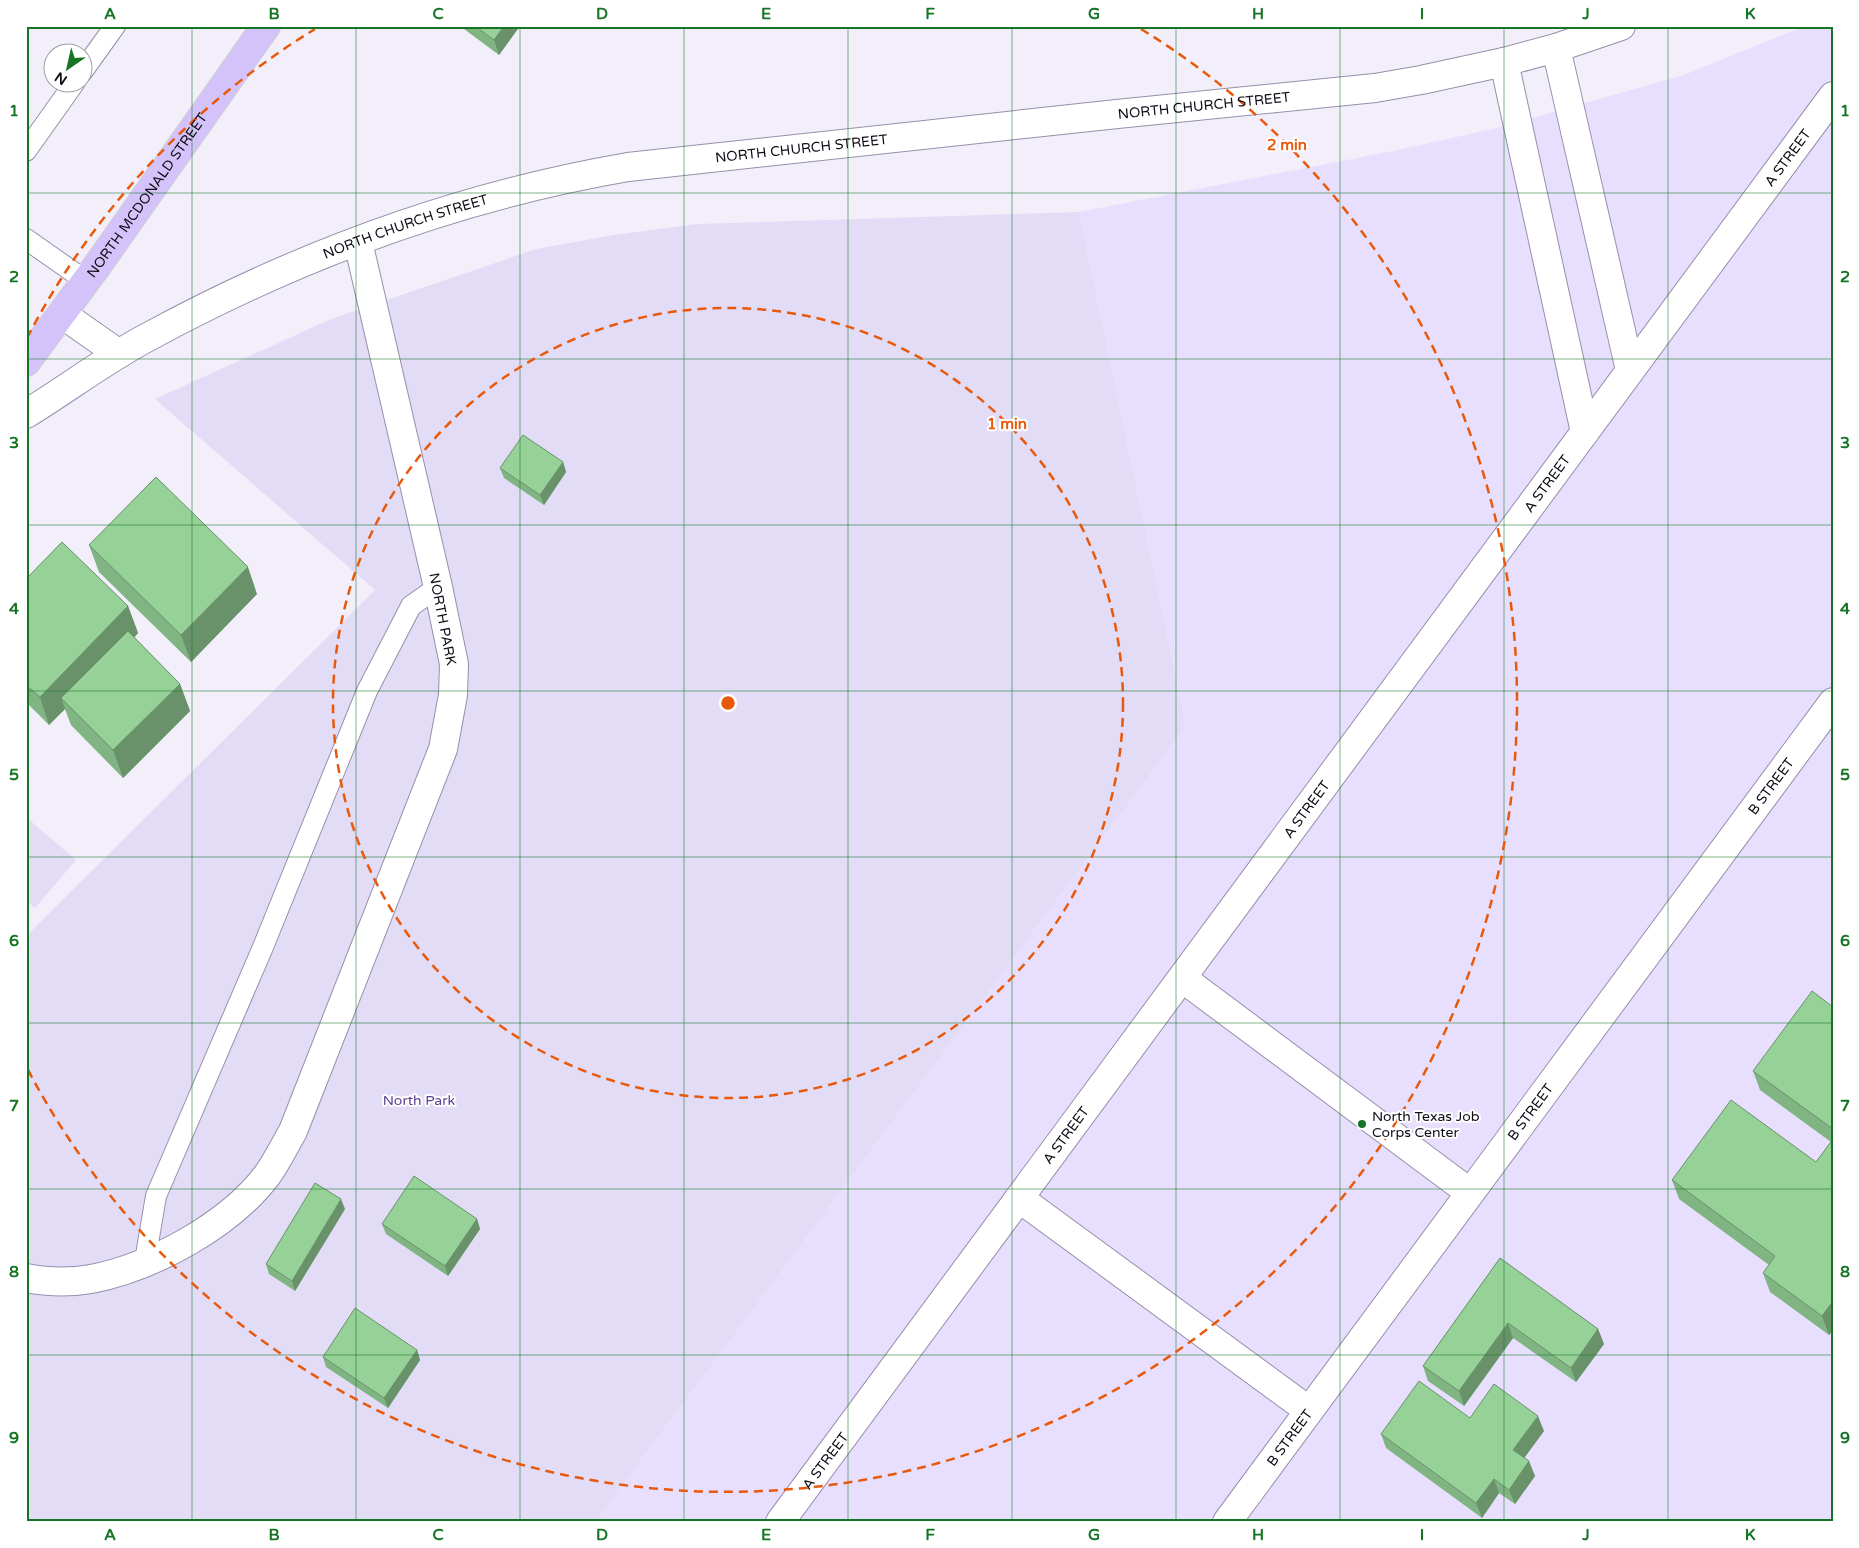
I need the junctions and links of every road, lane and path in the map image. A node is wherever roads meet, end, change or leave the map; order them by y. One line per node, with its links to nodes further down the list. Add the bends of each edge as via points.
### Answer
1 (115, 26): 5 (lane)
2 (266, 26): 12 (main road, NORTH MCDONALD STREET)
3 (1621, 26): 4 (street, NORTH CHURCH STREET)
4 (1556, 48): 6 (street, NORTH CHURCH STREET); 16 (street)
5 (92, 58)
6 (1504, 62): 11 (street, NORTH CHURCH STREET, via 1375,88 628,167 494,196); 18 (street)
7 (68, 92): 9 (lane)
8 (1833, 96): 16 (street, A STREET)
9 (26, 151)
10 (26, 239): 12 (lane)
11 (358, 242): 15 (street, NORTH CHURCH STREET, via 236,291); 19 (street, NORTH PARK)
12 (86, 282): 13 (main road, NORTH MCDONALD STREET)
13 (62, 314): 14 (main road, NORTH MCDONALD STREET); 15 (street)
14 (30, 349)
15 (119, 354): 17 (street, NORTH CHURCH STREET)
16 (1630, 370): 18 (street, A STREET)
17 (26, 414)
18 (1585, 432): 21 (street, A STREET)
19 (438, 587): 24 (lane, via 411,606 366,692 263,947 156,1196); 24 (street, NORTH PARK, via 454,664 453,695 443,749 293,1131 268,1174 227,1216 180,1246)
20 (1833, 702): 22 (street, B STREET)
21 (1182, 978): 22 (street); 23 (street, A STREET)
22 (1469, 1192): 26 (street, B STREET)
23 (1019, 1198): 26 (street); 27 (street, A STREET)
24 (145, 1261): 25 (street, NORTH PARK, via 89,1279 44,1281)
25 (26, 1278)
26 (1308, 1410): 28 (street, B STREET)
27 (780, 1522)
28 (1227, 1522)

